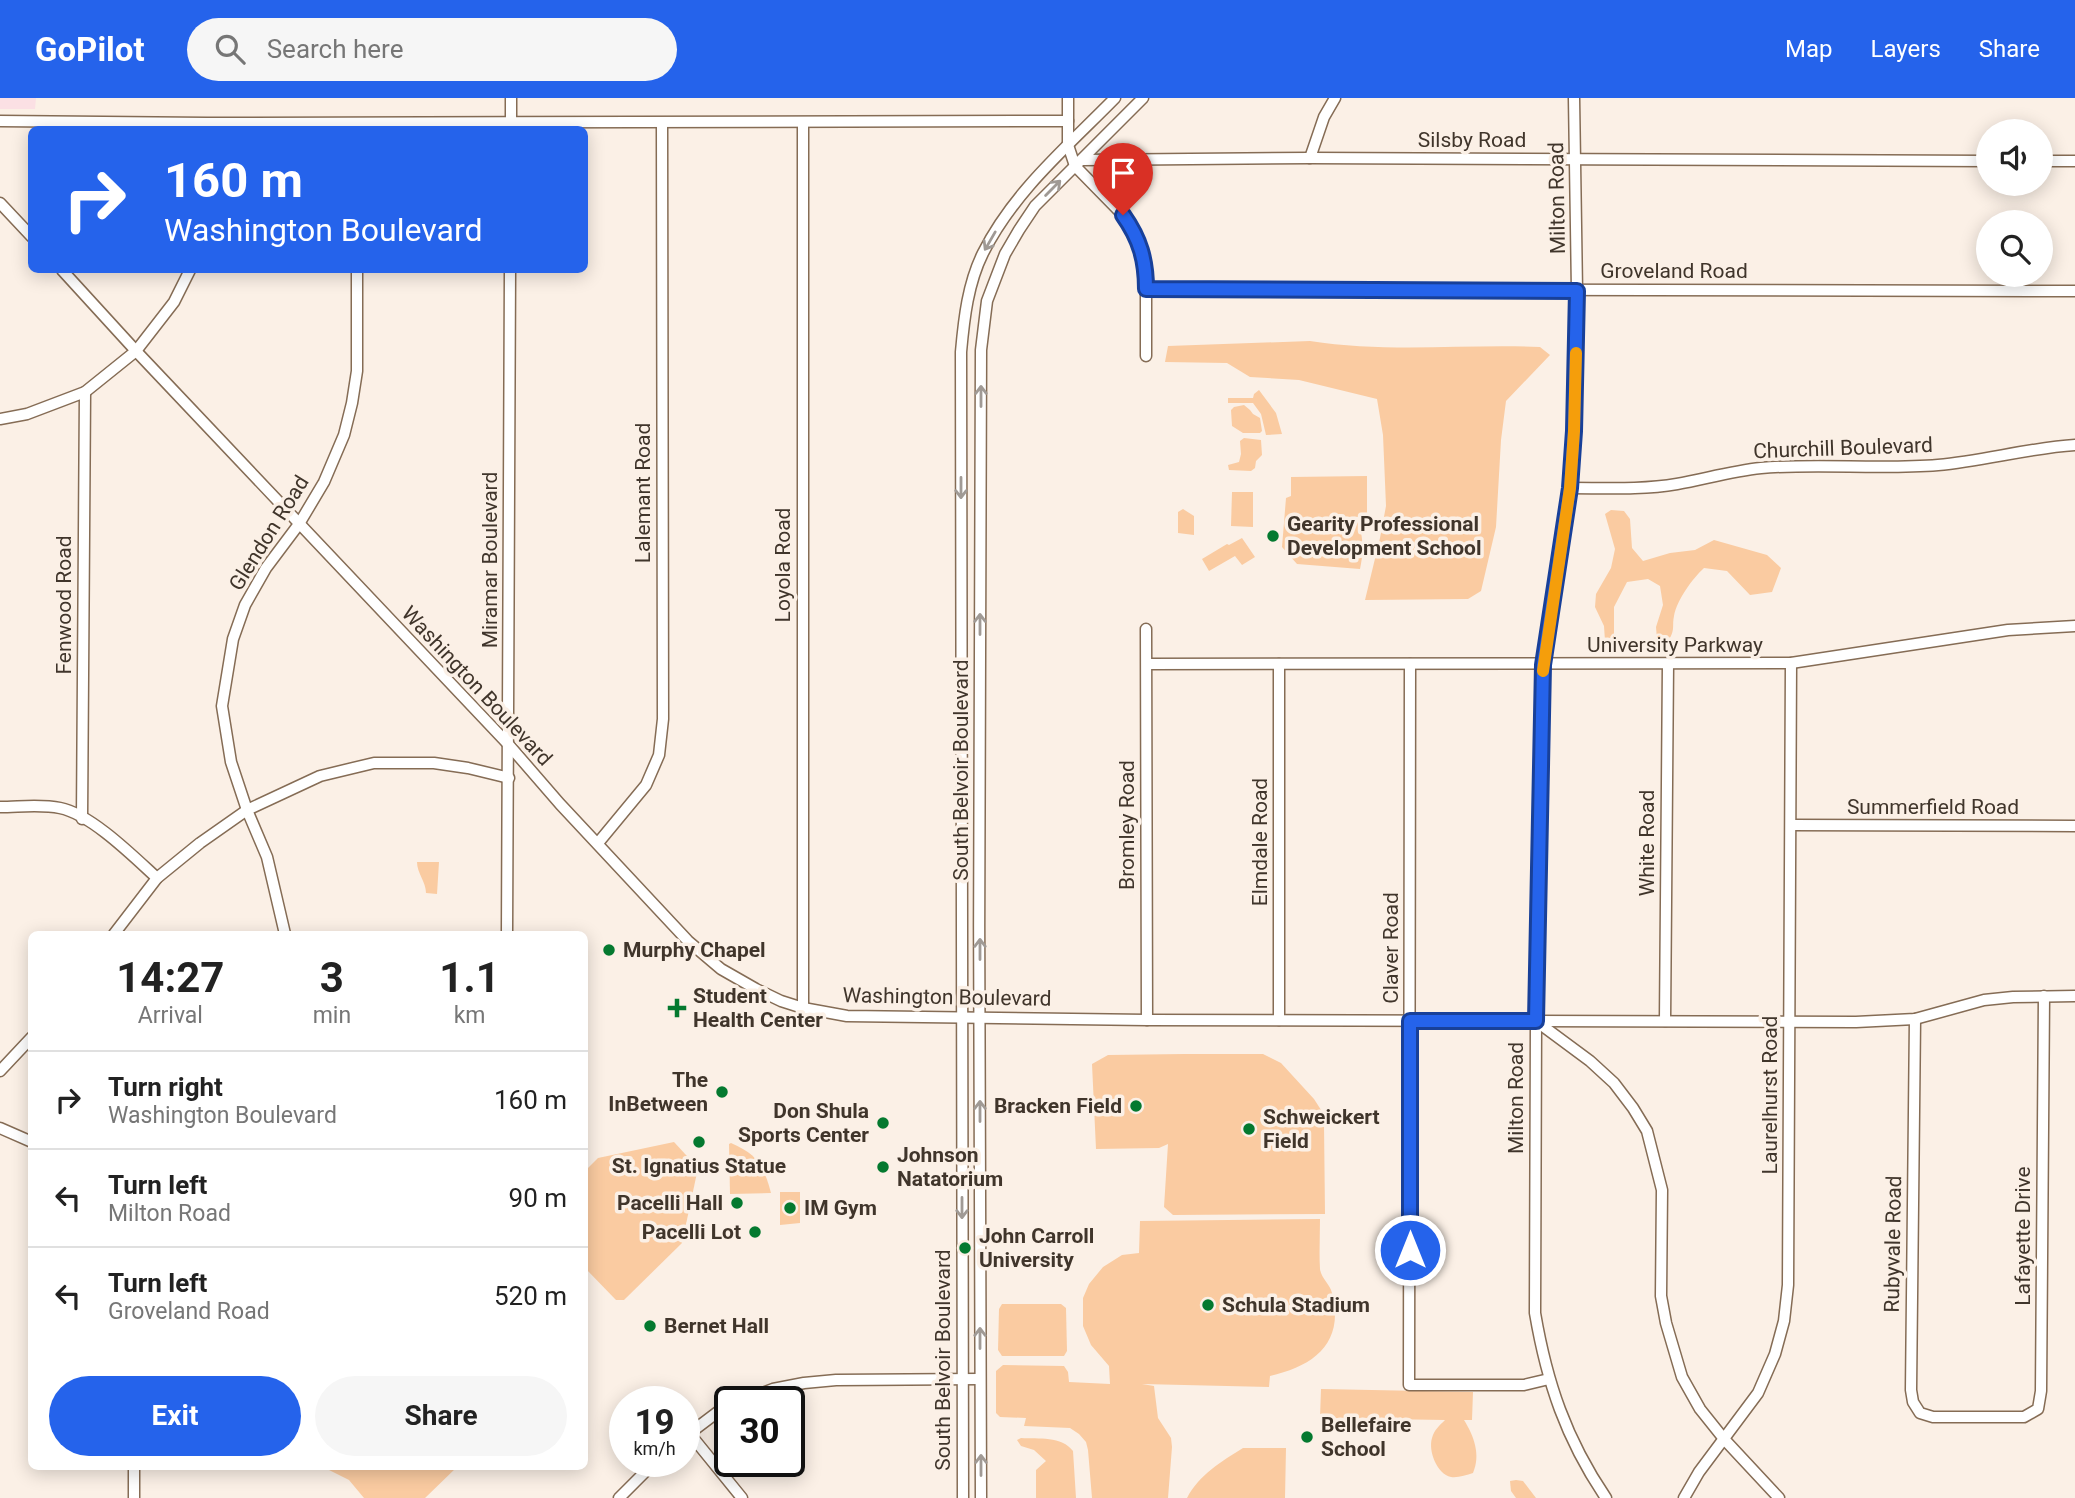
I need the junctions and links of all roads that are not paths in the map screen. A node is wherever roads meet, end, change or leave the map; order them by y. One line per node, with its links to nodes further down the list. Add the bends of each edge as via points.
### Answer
1 (511, 98): 13 (street)
2 (1068, 98): 8 (street)
3 (1115, 98): 14 (street, South Belvoir Boulevard)
4 (1143, 98): 20 (street, South Belvoir Boulevard)
5 (1335, 98): 15 (street)
6 (1574, 98): 16 (street, Milton Road)
7 (0, 121): 11 (street)
8 (1068, 121): 10 (street); 14 (street)
9 (662, 123): 10 (street); 13 (street); 54 (street, Lalemant Road, via 663,719 659,755 646,785)
10 (803, 123): 61 (street, Loyola Road)
11 (207, 126): 12 (street)
12 (357, 126): 13 (street)
13 (511, 126)
14 (1068, 145): 20 (street); 37 (street, South Belvoir Boulevard, one-way to 37, via 1029,185 982,254 965,314 961,352)
15 (1310, 158): 16 (street, Silsby Road); 20 (street, Silsby Road)
16 (1576, 160): 17 (street, Silsby Road); 28 (street, Milton Road)
17 (1976, 161)
18 (2053, 161): 19 (street)
19 (2075, 161)
20 (1079, 163): 27 (street, via 1133,229 1145,262); 38 (street, South Belvoir Boulevard, one-way to 20, via 981,350 987,301 1018,230 1035,206)
21 (0, 204): 22 (street)
22 (28, 233)
23 (65, 273): 30 (street, Washington Boulevard)
24 (188, 273): 30 (street, via 174,302)
25 (357, 273): 36 (street, Glendon Road, via 357,371 352,403 324,482)
26 (510, 273): 47 (street, Miramar Boulevard)
27 (1146, 289): 28 (street, Groveland Road); 31 (street)
28 (1577, 291): 29 (street, Groveland Road); 35 (street, Milton Road)
29 (2075, 291)
30 (136, 351): 32 (street); 36 (street, Washington Boulevard)
31 (1146, 356)
32 (85, 392): 33 (street); 51 (street, Fenwood Road)
33 (0, 419)
34 (2075, 445): 35 (street, Churchill Boulevard, via 1937,465 1771,467 1644,488)
35 (1570, 488): 46 (street, Milton Road)
36 (299, 524): 47 (street, Washington Boulevard); 50 (street, Glendon Road, via 266,568 233,639 222,706 231,762)
37 (962, 573): 38 (street); 62 (street, South Belvoir Boulevard)
38 (980, 574): 63 (street, South Belvoir Boulevard, one-way to 38)
39 (2075, 626): 41 (street, University Parkway, via 2008,630)
40 (1146, 629): 42 (street, Bromley Road)
41 (1791, 663): 45 (street, University Parkway); 52 (street, Laurelhurst Road)
42 (1147, 664): 43 (street, University Parkway); 65 (street, Bromley Road)
43 (1279, 664): 44 (street, University Parkway); 66 (street, Elmdale Road)
44 (1410, 664): 46 (street, University Parkway); 67 (street, Claver Road)
45 (1668, 664): 46 (street, University Parkway); 69 (street, White Road)
46 (1543, 665): 68 (street, Milton Road)
47 (508, 744): 48 (street, Miramar Boulevard); 54 (street, Washington Boulevard)
48 (509, 778): 50 (street, via 434,763 374,763 320,776); 58 (street, Miramar Boulevard)
49 (0, 807): 51 (street, via 60,808)
50 (247, 810): 55 (street); 57 (street, Glendon Road, via 267,857)
51 (82, 818): 55 (street)
52 (1792, 825): 53 (street, Summerfield Road); 70 (street, Laurelhurst Road)
53 (2075, 826)
54 (598, 843): 61 (street, Washington Boulevard, via 688,941 721,969)
55 (157, 878): 56 (street)
56 (116, 931)
57 (284, 931)
58 (507, 931)
59 (2044, 996): 60 (street, Washington Boulevard); 64 (street, Washington Boulevard, via 1984,1000); 80 (street, Lafayette Drive, via 2038,1409 2024,1417)
60 (2075, 996)
61 (803, 1008): 62 (street, Washington Boulevard, via 848,1016)
62 (962, 1017): 63 (street, Washington Boulevard); 76 (street, South Belvoir Boulevard, one-way to 76)
63 (981, 1017): 65 (street, Washington Boulevard); 77 (street, South Belvoir Boulevard, one-way to 63)
64 (1915, 1019): 70 (street, Washington Boulevard); 80 (street, Rubyvale Road, via 1911,1390 1920,1413)
65 (1147, 1020): 66 (street, Washington Boulevard)
66 (1279, 1020): 67 (street, Washington Boulevard)
67 (1410, 1021): 68 (street, Washington Boulevard); 75 (street, Claver Road, via 1409,1385 1524,1385)
68 (1536, 1021): 69 (street, Washington Boulevard); 75 (street, Milton Road, via 1535,1313); 82 (street, via 1614,1083 1647,1131 1662,1190 1661,1296 1666,1323 1682,1377)
69 (1665, 1021): 70 (street, Washington Boulevard)
70 (1790, 1022): 82 (street, Laurelhurst Road, via 1784,1321 1758,1393)
71 (28, 1041): 72 (street)
72 (0, 1071)
73 (0, 1128): 74 (street)
74 (28, 1140)
75 (1549, 1378): 91 (street, Milton Road, via 1572,1441)
76 (962, 1379): 77 (street); 78 (street, via 836,1380); 89 (street, South Belvoir Boulevard)
77 (980, 1379): 90 (street, South Belvoir Boulevard, one-way to 77)
78 (786, 1386)
79 (714, 1415): 81 (street)
80 (1973, 1417)
81 (700, 1426)
82 (1724, 1439): 92 (street, Laurelhurst Road); 93 (street)
83 (700, 1451): 88 (street)
84 (134, 1470): 86 (street)
85 (640, 1477): 87 (street)
86 (134, 1498)
87 (619, 1498)
88 (742, 1498)
89 (963, 1498)
90 (981, 1498)
91 (1606, 1498)
92 (1684, 1498)
93 (1779, 1498)

